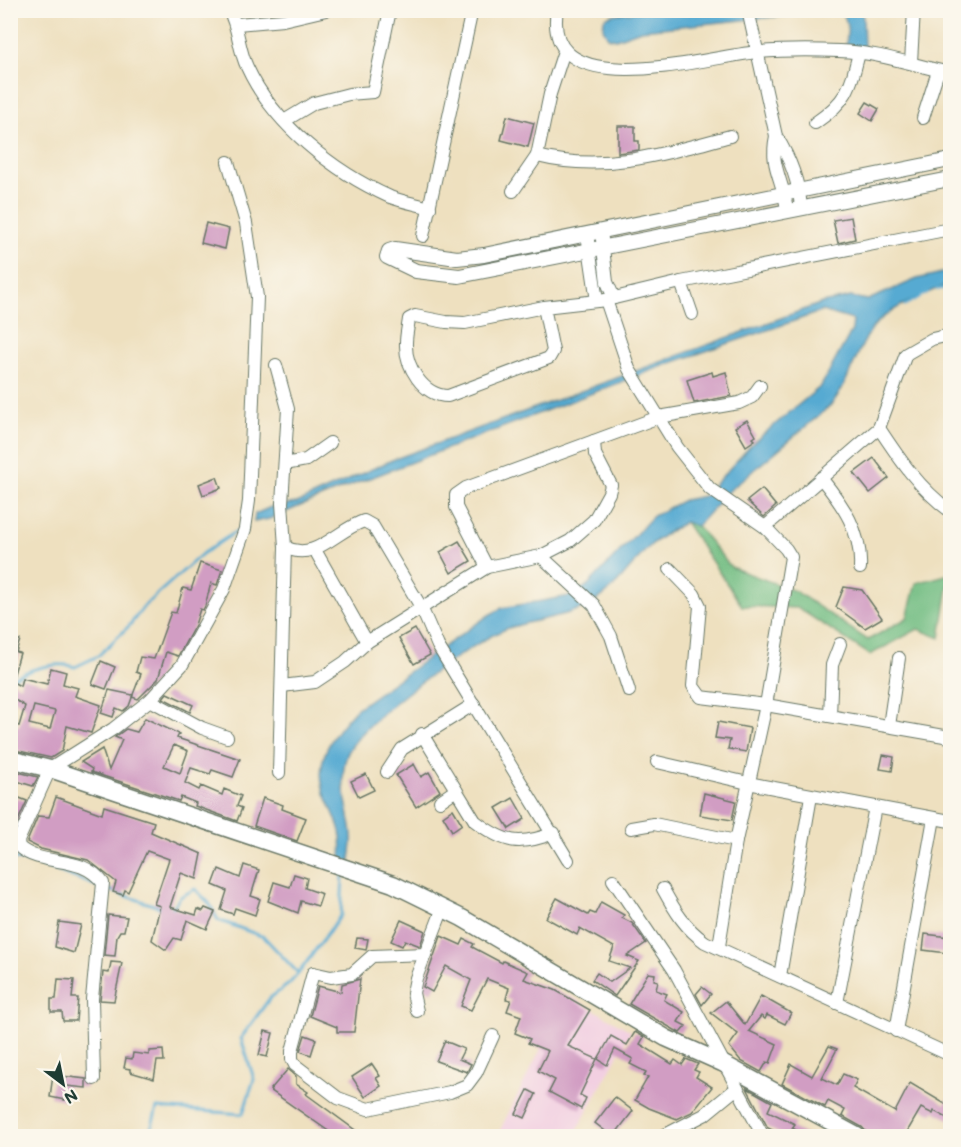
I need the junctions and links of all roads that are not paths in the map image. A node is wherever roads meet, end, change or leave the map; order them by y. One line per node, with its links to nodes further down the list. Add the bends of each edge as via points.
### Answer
1 (229, 10): 8 (street)
2 (326, 10): 8 (street, via 284,20)
3 (390, 10): 15 (street, via 373,92 322,100)
4 (472, 10): 24 (street)
5 (557, 10): 9 (street, via 555,23)
6 (914, 10): 12 (street)
7 (748, 15): 10 (street)
8 (237, 24): 15 (street, via 238,42 255,84)
9 (564, 51): 10 (street, via 578,60 620,71); 18 (street)
10 (758, 52): 11 (street); 23 (street, via 776,136 786,152)
11 (859, 53): 12 (street); 16 (street, via 846,95)
12 (910, 62): 13 (street)
13 (944, 72): 14 (street)
14 (923, 118)
15 (285, 121): 24 (street, via 322,155 364,184 393,198)
16 (815, 123)
17 (730, 136): 18 (street, via 644,160 618,163 569,162)
18 (537, 156): 22 (street)
19 (951, 160): 23 (street)
20 (228, 162): 59 (street, via 246,224 256,297 245,525 210,618 182,665)
21 (951, 179): 25 (street)
22 (513, 191)
23 (792, 191): 25 (street); 27 (street)
24 (430, 208): 29 (street)
25 (794, 209): 30 (street)
26 (951, 229): 32 (street)
27 (601, 231): 28 (street); 30 (street)
28 (586, 234): 31 (street); 31 (street, via 484,255 457,258 395,249 387,257 416,271 459,276)
29 (423, 236)
30 (603, 248): 31 (street); 33 (street)
31 (588, 251): 33 (street)
32 (681, 282): 33 (street); 35 (street)
33 (606, 300): 34 (street); 39 (street, via 629,369)
34 (544, 307): 34 (street, via 465,323 415,316 409,319 407,358 427,390 438,396 448,396 543,361 553,351)
35 (692, 314)
36 (951, 335): 40 (street, via 932,339 906,354)
37 (276, 365): 43 (street, via 287,400)
38 (760, 386): 39 (street, via 752,397 739,403)
39 (659, 417): 41 (street); 46 (street, via 710,489)
40 (879, 428): 44 (street); 45 (street, via 907,470 928,494)
41 (594, 441): 49 (street, via 595,454 608,477 609,493 583,531); 50 (street, via 456,495 456,507)
42 (330, 443): 43 (street, via 306,460)
43 (285, 464): 47 (street)
44 (821, 478): 46 (street); 51 (street, via 852,523)
45 (951, 511)
46 (765, 527): 61 (street, via 790,557)
47 (285, 547): 48 (street, via 293,551); 57 (street)
48 (315, 550): 53 (street, via 364,521 372,526); 54 (street)
49 (541, 556): 50 (street); 58 (street, via 594,605 611,636)
50 (487, 567): 53 (street)
51 (860, 568)
52 (670, 569): 61 (street, via 700,606 696,694)
53 (421, 607): 54 (street); 60 (street, via 438,646)
54 (367, 642): 57 (street, via 315,682)
55 (840, 644): 62 (street, via 832,665)
56 (899, 658): 63 (street)
57 (282, 686): 71 (street)
58 (629, 691)
59 (150, 700): 65 (street); 69 (street)
60 (474, 704): 64 (street); 80 (street)
61 (766, 705): 62 (street); 72 (street)
62 (830, 716): 63 (street)
63 (890, 726): 66 (street)
64 (422, 734): 70 (street, via 402,749); 73 (street)
65 (227, 737)
66 (951, 737)
67 (10, 759): 69 (main road)
68 (657, 762): 72 (street)
69 (50, 769): 85 (main road, via 361,872); 95 (street, via 18,841 19,847 30,854 90,869 103,884 92,999)
70 (387, 772)
71 (279, 773)
72 (748, 783): 74 (street); 81 (street)
73 (456, 790): 75 (street); 80 (street, via 475,821 495,834 528,843)
74 (811, 796): 76 (street); 88 (street)
75 (440, 801)
76 (875, 807): 77 (street); 89 (street)
77 (934, 818): 78 (street); 91 (street)
78 (951, 821)
79 (631, 828): 81 (street, via 654,824)
80 (554, 833): 82 (street)
81 (735, 841): 86 (street)
82 (568, 860)
83 (613, 880): 94 (street, via 674,970)
84 (663, 889): 86 (street, via 690,931)
85 (443, 908): 87 (street); 94 (main road, via 666,1038)
86 (719, 946): 88 (street)
87 (425, 954): 90 (street, via 413,993); 92 (street, via 372,956 352,974 344,976 313,973 292,1051 295,1065 338,1098 369,1109 467,1085)
88 (780, 976): 89 (street)
89 (837, 1003): 91 (street)
90 (417, 1011)
91 (896, 1031): 93 (street)
92 (493, 1036)
93 (951, 1055)
94 (722, 1063): 96 (street); 99 (main road)
95 (94, 1079)
96 (737, 1088): 97 (street, via 704,1115); 98 (street)
97 (663, 1137)
98 (763, 1137)
99 (857, 1137)

